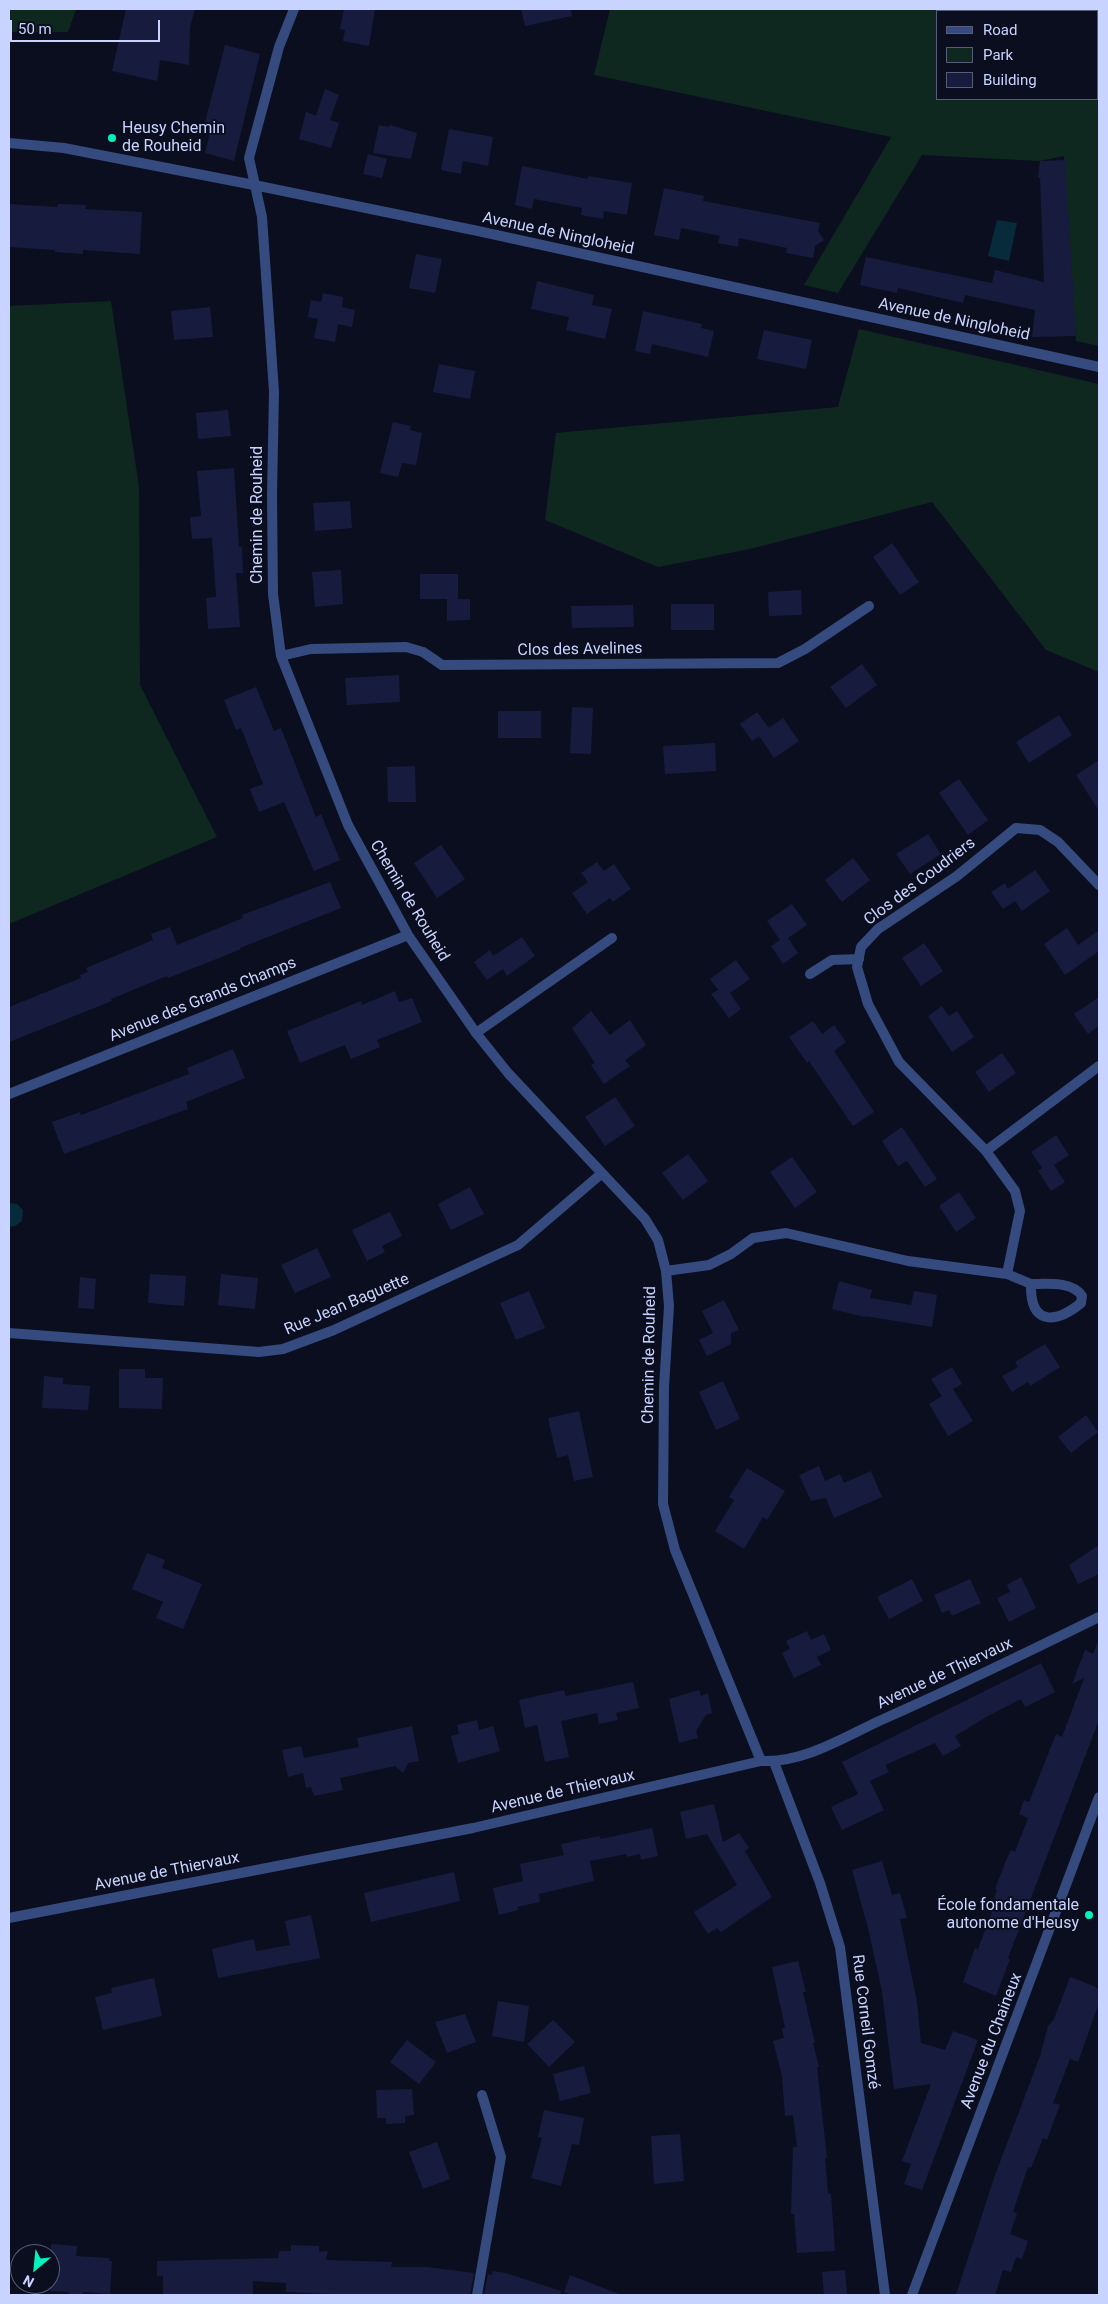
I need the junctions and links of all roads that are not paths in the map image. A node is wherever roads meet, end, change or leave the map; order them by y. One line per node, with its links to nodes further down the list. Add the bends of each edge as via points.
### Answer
1 (294, 9): 3 (street, Chemin de Rouheid, via 279,47 249,158)
2 (9, 143): 3 (street, Avenue de Ningloheid, via 64,148)
3 (254, 185): 4 (street, Avenue de Ningloheid); 6 (street, Chemin de Rouheid, via 262,217 274,392 273,594)
4 (1099, 367)
5 (869, 606): 6 (street, Clos des Avelines, via 778,663 442,665 423,652 406,647 311,649)
6 (281, 656): 8 (street, Chemin de Rouheid, via 348,825)
7 (1099, 884): 10 (street, Clos des Coudriers, via 1052,838 1040,830 1016,828 957,876 878,929 862,947)
8 (408, 935): 12 (street, Chemin de Rouheid); 14 (street, Avenue des Grands Champs)
9 (612, 938): 12 (street)
10 (859, 958): 11 (street, via 832,960); 15 (street, via 857,967 868,1004 899,1062)
11 (810, 974)
12 (476, 1033): 16 (street, Chemin de Rouheid, via 508,1073)
13 (1099, 1066): 15 (street)
14 (9, 1094)
15 (986, 1151): 18 (street, via 1015,1191 1020,1211)
16 (601, 1174): 17 (street, Chemin de Rouheid, via 645,1219 658,1240); 20 (street, Rue Jean Baguette, via 518,1245 334,1330 283,1349 259,1352)
17 (666, 1271): 18 (street, via 710,1265 753,1238 786,1233 908,1261); 22 (street, Chemin de Rouheid, via 669,1306 664,1387 663,1504 674,1550)
18 (1007, 1274): 19 (street)
19 (1031, 1284): 19 (street, via 1067,1286 1078,1290 1082,1296 1081,1303 1073,1310 1050,1319 1042,1317 1030,1297)
20 (9, 1332)
21 (1099, 1617): 23 (street, Avenue de Thiervaux, via 980,1677 806,1754)
22 (762, 1761): 23 (street, Avenue de Thiervaux); 25 (street, Avenue de Thiervaux, via 473,1828)
23 (774, 1762): 28 (street, Rue Corneil Gomzé, via 820,1883 840,1947)
24 (1099, 1797): 29 (street, Avenue du Chaineux)
25 (9, 1918)
26 (482, 2095): 27 (street, via 501,2156)
27 (477, 2295)
28 (885, 2295)
29 (912, 2295)

